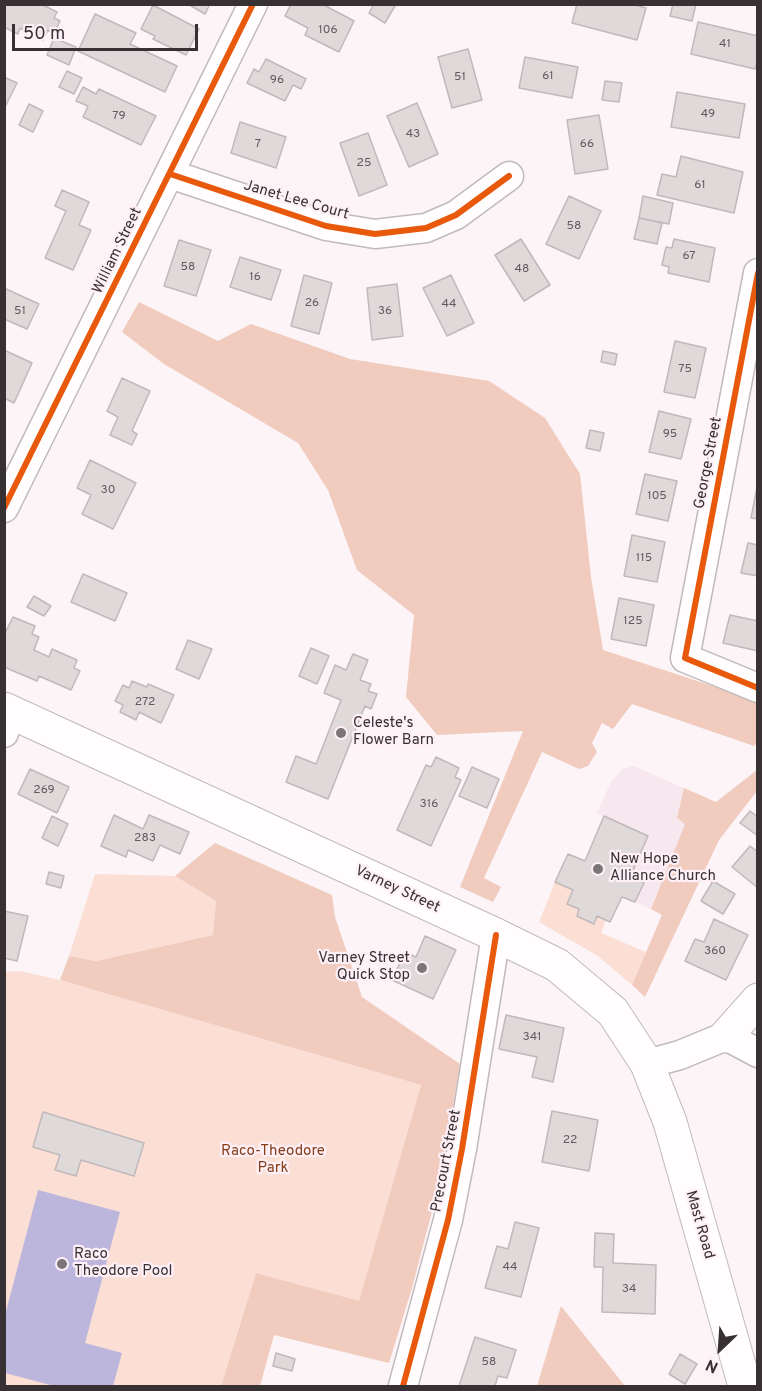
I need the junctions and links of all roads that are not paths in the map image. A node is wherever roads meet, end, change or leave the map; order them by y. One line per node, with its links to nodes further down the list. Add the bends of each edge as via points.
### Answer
1 (254, 4): 2 (street, William Street)
2 (170, 174): 3 (street, Janet Lee Court, via 326,226 375,234 426,228 456,215); 5 (street, William Street)
3 (509, 176)
4 (758, 273): 6 (street, George Street, via 685,658)
5 (4, 508)
6 (758, 688)
7 (6, 718): 8 (main road, Varney Street)
8 (496, 935): 12 (main road, Varney Street, via 556,965 613,1012); 13 (street, Precourt Street, via 452,1200)
9 (758, 1000): 10 (main road)
10 (726, 1036): 11 (street); 12 (street)
11 (758, 1053)
12 (647, 1064): 14 (main road, Mast Road, via 669,1122)
13 (403, 1386)
14 (745, 1386)

